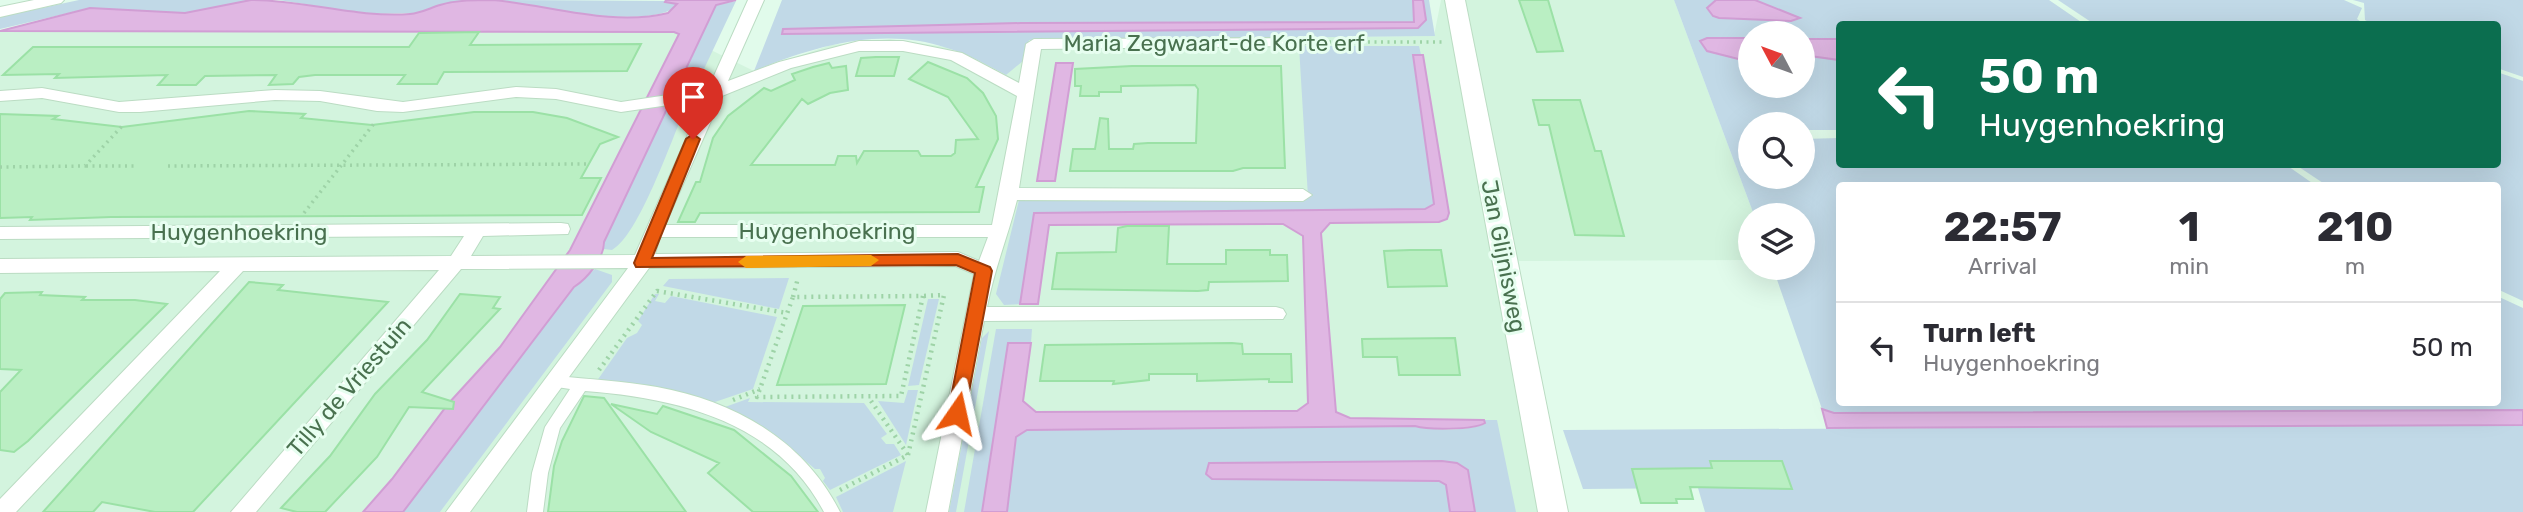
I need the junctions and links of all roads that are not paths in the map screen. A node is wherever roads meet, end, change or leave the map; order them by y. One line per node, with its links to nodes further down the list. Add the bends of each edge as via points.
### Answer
1 (56, 0): 4 (street)
2 (756, 0): 6 (street)
3 (1455, 0): 33 (street, Jan Glijnisweg)
4 (0, 12)
5 (1300, 41): 7 (street, Maria Zegwaart-de Korte erf, via 1034,44)
6 (713, 93): 7 (street, via 820,54 859,46 903,46 956,56); 9 (street); 15 (street)
7 (1026, 94): 11 (street)
8 (0, 96): 10 (street, via 42,93 140,107 275,94 388,107 516,92 556,94 621,107)
9 (676, 99): 10 (street)
10 (643, 104)
11 (1009, 194): 12 (street); 16 (street)
12 (1304, 195)
13 (561, 229): 14 (street, Huygenhoekring)
14 (477, 231): 17 (street, Huygenhoekring); 18 (street)
15 (653, 231): 16 (street, Huygenhoekring); 19 (street)
16 (1000, 231): 22 (street)
17 (0, 233)
18 (456, 263): 19 (street, Huygenhoekring); 20 (street, Huygenhoekring); 29 (street, Tilly de Vriestuin)
19 (642, 263): 22 (street, Huygenhoekring, via 958,259); 25 (street)
20 (238, 264): 21 (street, Huygenhoekring); 28 (street)
21 (1, 267)
22 (984, 271): 23 (street)
23 (977, 314): 24 (street); 32 (street)
24 (1276, 314)
25 (555, 382): 26 (street); 30 (street)
26 (584, 385): 27 (street, via 671,396 735,418 798,461); 31 (street, via 554,427 540,473)
27 (829, 505)
28 (2, 512)
29 (242, 512)
30 (457, 512)
31 (535, 512)
32 (937, 512)
33 (1553, 512)

